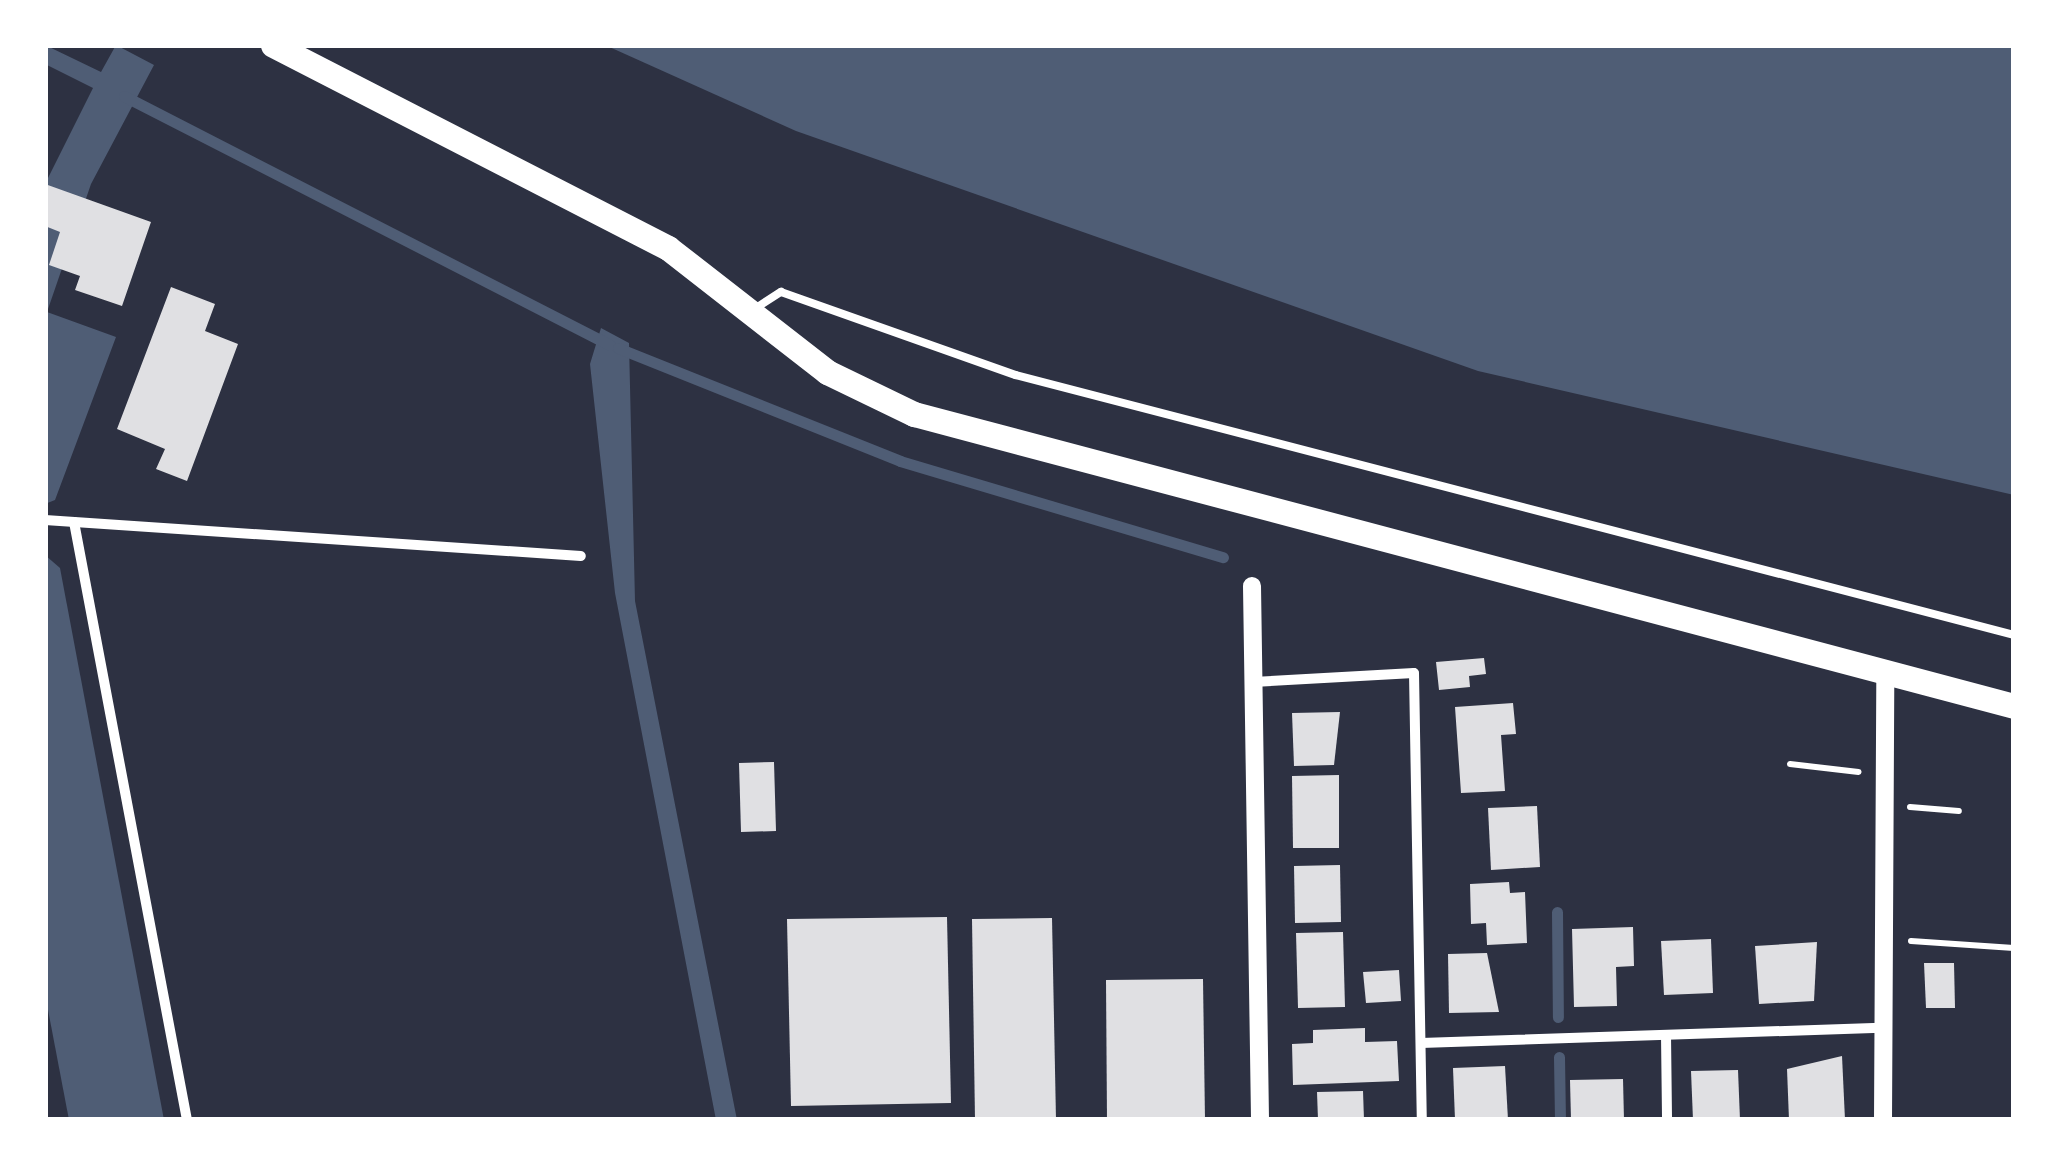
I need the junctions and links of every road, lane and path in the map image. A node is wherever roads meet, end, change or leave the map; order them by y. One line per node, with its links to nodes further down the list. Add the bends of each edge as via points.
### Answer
1 (274, 45): 2 (main road, via 668,248)
2 (754, 309): 7 (lane, via 781,292 1016,375); 8 (main road, via 827,372 914,414)
3 (45, 520): 4 (street)
4 (74, 522): 5 (street); 20 (street)
5 (581, 556)
6 (1252, 586): 9 (street)
7 (2014, 634)
8 (1885, 675): 10 (main road); 12 (street)
9 (1254, 682): 19 (street, via 1414,673); 21 (street)
10 (2014, 706)
11 (1790, 764): 12 (path)
12 (1880, 774): 13 (street)
13 (1880, 804): 14 (path); 15 (street)
14 (1959, 811)
15 (1880, 939): 16 (path); 17 (street)
16 (2014, 948)
17 (1882, 1028): 18 (street); 24 (street)
18 (1666, 1036): 19 (street); 23 (street)
19 (1421, 1044): 22 (street)
20 (187, 1120)
21 (1260, 1120)
22 (1422, 1120)
23 (1667, 1120)
24 (1883, 1120)

